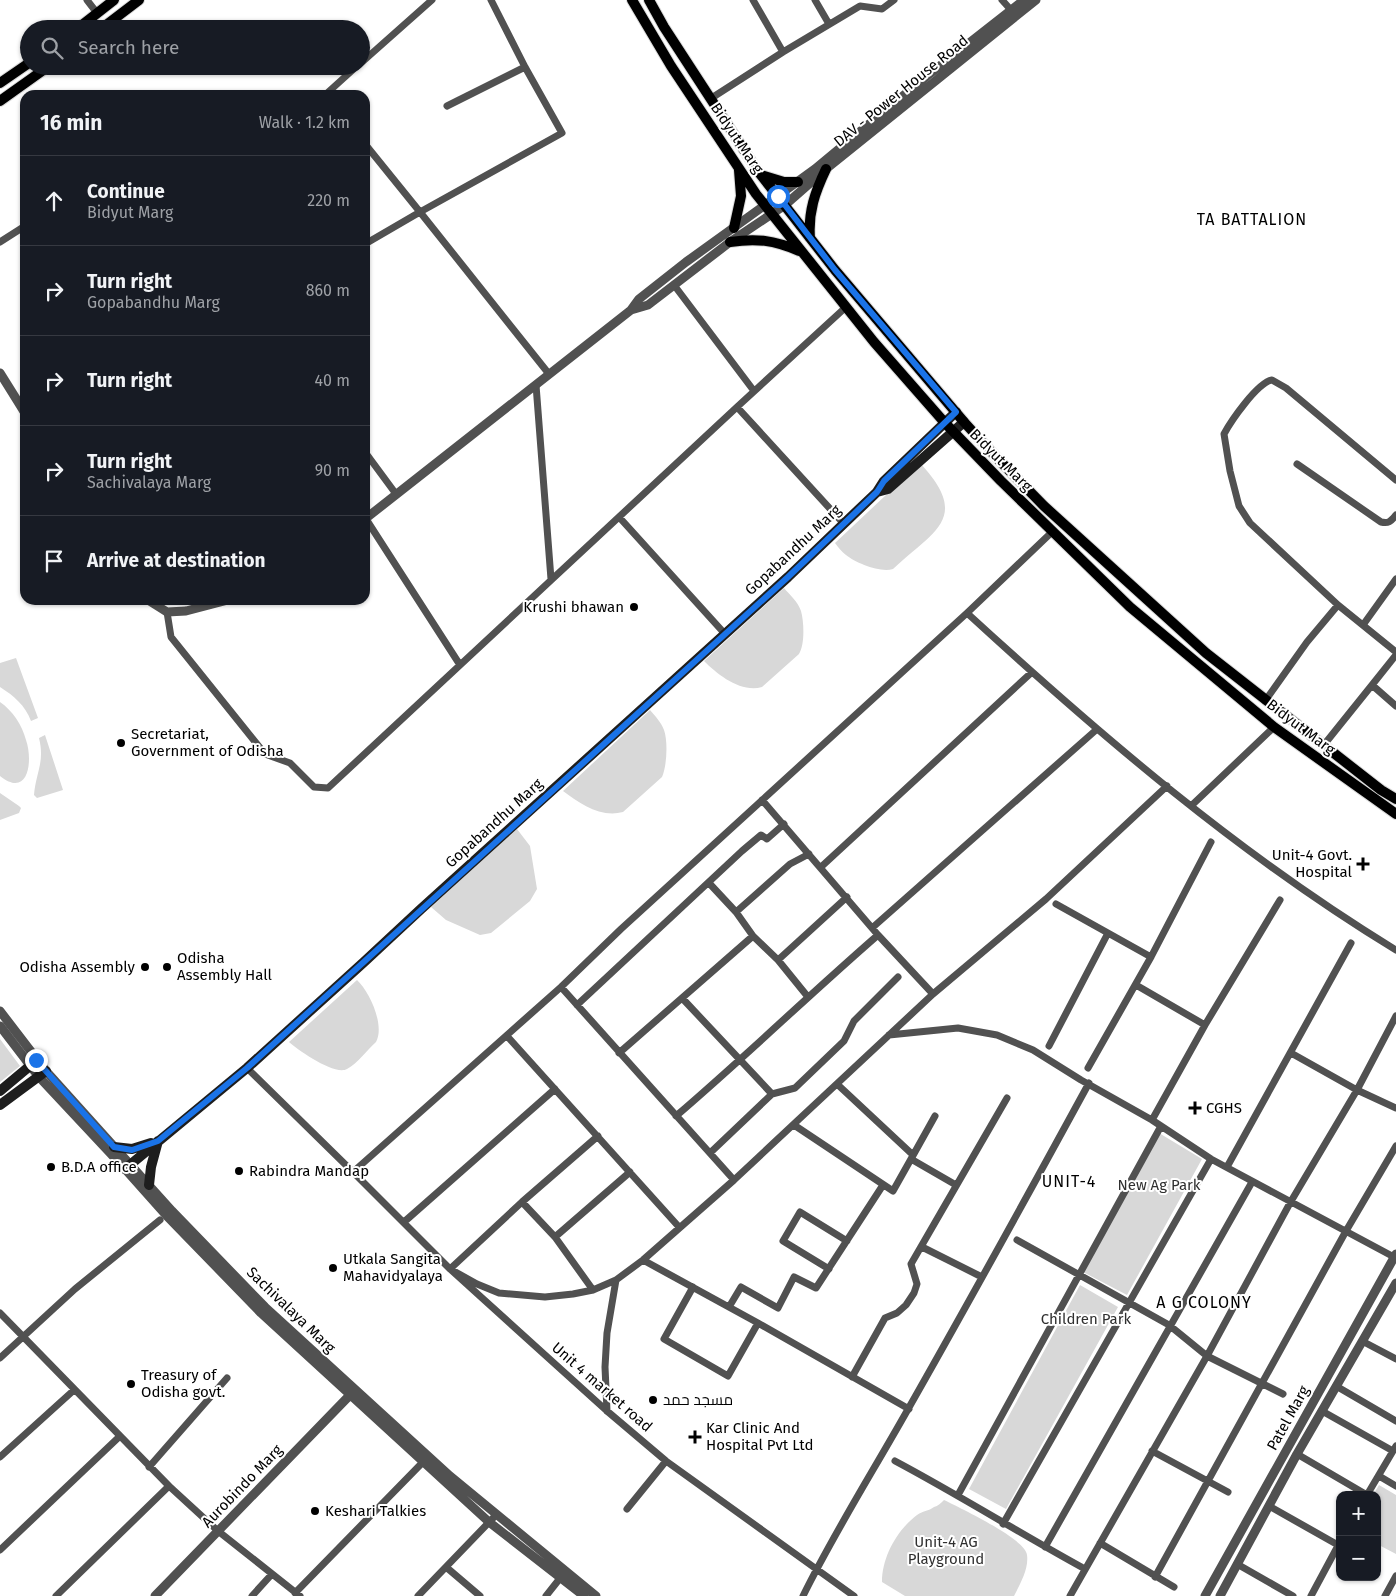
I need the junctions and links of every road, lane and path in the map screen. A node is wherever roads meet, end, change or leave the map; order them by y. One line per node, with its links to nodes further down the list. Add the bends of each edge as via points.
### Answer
1 (87, 0): 16 (street)
2 (114, 0): 16 (main road)
3 (139, 0): 18 (main road)
4 (432, 0): 21 (street)
5 (491, 0): 22 (street)
6 (632, 0): 32 (main road, Bidyut Marg)
7 (753, 0): 20 (street)
8 (814, 0): 19 (street)
9 (894, 0): 14 (street, via 882,9)
10 (1002, 0): 15 (street)
11 (1024, 0): 15 (street, DAV - Power House Road)
12 (1036, 0): 33 (street, DAV - Power House Road)
13 (652, 1): 28 (main road, Bidyut Marg)
14 (858, 3): 19 (street)
15 (1011, 10): 35 (street, DAV - Power House Road)
16 (98, 13): 17 (main road)
17 (89, 20)
18 (113, 20)
19 (829, 24): 20 (street)
20 (783, 52): 28 (street)
21 (370, 55)
22 (525, 67): 30 (street); 39 (street, via 562,133)
23 (20, 69): 26 (main road)
24 (36, 75): 29 (main road)
25 (347, 75): 27 (street)
26 (0, 83)
27 (331, 90)
28 (710, 99): 34 (main road, Bidyut Marg)
29 (0, 101)
30 (447, 106)
31 (370, 150): 39 (street)
32 (739, 169): 38 (main road, Bidyut Marg); 40 (main road, via 741,196)
33 (826, 169): 37 (street, DAV - Power House Road); 42 (main road, via 810,211)
34 (760, 175): 35 (main road, via 784,182); 36 (main road, Bidyut Marg)
35 (798, 182): 36 (street, DAV - Power House Road)
36 (778, 196): 37 (main road, Bidyut Marg); 38 (street, DAV - Power House Road)
37 (785, 205): 38 (street, DAV - Power House Road); 42 (main road, Bidyut Marg)
38 (769, 210): 40 (street); 45 (street); 46 (main road, Bidyut Marg)
39 (420, 212): 43 (street); 52 (street)
40 (734, 228): 47 (street)
41 (20, 229): 44 (street)
42 (810, 238): 57 (main road, Bidyut Marg)
43 (370, 241)
44 (0, 242)
45 (730, 242): 46 (main road, via 761,240 784,244); 48 (street)
46 (802, 253): 49 (main road, Bidyut Marg)
47 (667, 277): 48 (street, via 668,284); 50 (street, via 639,299)
48 (674, 286): 50 (street, via 648,305); 54 (street)
49 (846, 307): 54 (street); 59 (main road, Bidyut Marg)
50 (631, 310): 52 (street)
51 (0, 372): 55 (street)
52 (549, 374): 53 (street)
53 (536, 384): 65 (street); 72 (street)
54 (754, 391): 56 (street)
55 (20, 405)
56 (738, 407): 68 (street); 69 (street)
57 (956, 412): 58 (main road, Bidyut Marg); 59 (main road, Gopabandhu Marg)
58 (964, 422): 60 (main road, Gopabandhu Marg); 74 (main road, Bidyut Marg, via 1044,506)
59 (945, 423): 60 (main road, Bidyut Marg); 64 (main road, Gopabandhu Marg, via 884,481)
60 (952, 432): 64 (main road, Gopabandhu Marg, via 888,488); 71 (main road, Bidyut Marg)
61 (370, 459): 65 (street)
62 (1297, 464): 66 (street, via 1381,522 1389,522)
63 (1396, 480): 75 (street, via 1286,388 1272,380 1252,396 1224,434 1242,513)
64 (877, 492): 69 (main road, Gopabandhu Marg)
65 (396, 494): 67 (street)
66 (1396, 515)
67 (370, 516)
68 (619, 517): 72 (street); 82 (street)
69 (844, 524): 82 (main road, Gopabandhu Marg)
70 (370, 525): 84 (street)
71 (1052, 532): 78 (main road, Bidyut Marg); 80 (street)
72 (551, 579): 84 (street)
73 (1396, 579): 81 (street)
74 (1141, 595): 78 (main road); 87 (main road, Bidyut Marg)
75 (1338, 604): 81 (street); 87 (street)
76 (156, 605): 79 (street)
77 (207, 605): 79 (street)
78 (1130, 607): 89 (main road, Bidyut Marg)
79 (166, 612): 84 (street, via 171,637 265,754 290,763 314,787 328,788)
80 (966, 613): 85 (street); 94 (street)
81 (1364, 625): 83 (street)
82 (725, 634): 132 (main road, Gopabandhu Marg)
83 (1396, 654): 86 (street)
84 (460, 665)
85 (1032, 673): 90 (street); 100 (street)
86 (1372, 685): 88 (street); 91 (street)
87 (1265, 701): 91 (main road, Bidyut Marg)
88 (1396, 706)
89 (1274, 727): 95 (street); 96 (main road, Bidyut Marg)
90 (1096, 730): 92 (street); 106 (street)
91 (1323, 746): 93 (main road, Bidyut Marg)
92 (1168, 786): 95 (street); 117 (street, via 1046,899)
93 (1396, 799)
94 (762, 800): 97 (street); 116 (street)
95 (1191, 806): 111 (street, via 1290,882)
96 (1396, 814)
97 (784, 824): 99 (street); 101 (street, via 767,839 761,835)
98 (1211, 842): 112 (street)
99 (810, 854): 100 (street); 105 (street, via 790,864)
100 (820, 867): 102 (street)
101 (709, 884): 105 (street); 120 (street)
102 (847, 897): 106 (street); 113 (street)
103 (1280, 900): 124 (street)
104 (1056, 904): 107 (street)
105 (736, 912): 109 (street)
106 (872, 928): 108 (street)
107 (1108, 933): 112 (street); 127 (street)
108 (878, 935): 117 (street); 118 (street)
109 (753, 936): 113 (street); 119 (street)
110 (1351, 943): 129 (street)
111 (1396, 950)
112 (1152, 957): 115 (street)
113 (778, 960): 118 (street)
114 (898, 977): 140 (street, via 854,1021 844,1041 795,1088)
115 (1136, 985): 124 (street); 133 (street)
116 (561, 987): 120 (street); 126 (street)
117 (933, 994): 125 (street)
118 (808, 996): 130 (street)
119 (682, 998): 128 (street); 130 (street)
120 (577, 1005): 128 (street)
121 (0, 1011): 131 (street, Sachivalaya Marg)
122 (1396, 1016): 138 (street)
123 (0, 1026): 131 (street, Sachivalaya Marg)
124 (1205, 1026): 146 (street)
125 (889, 1035): 135 (street, via 958,1028 998,1035 1033,1050); 136 (street)
126 (507, 1036): 137 (street); 158 (street)
127 (1049, 1046)
128 (619, 1053): 144 (street)
129 (1291, 1053): 138 (street); 157 (street)
130 (740, 1061): 140 (street); 144 (street)
131 (33, 1063): 134 (street, Sachivalaya Marg); 139 (main road)
132 (247, 1068): 150 (main road, Gopabandhu Marg); 158 (street, Unit 4 market road)
133 (1088, 1068)
134 (42, 1074): 142 (main road); 152 (street, Sachivalaya Marg); 156 (street, Sachivalaya Marg)
135 (1088, 1083): 146 (street); 180 (street)
136 (837, 1084): 147 (street); 154 (street)
137 (555, 1089): 149 (street); 168 (street)
138 (1357, 1090): 143 (street); 166 (street)
139 (0, 1091)
140 (772, 1094): 153 (street)
141 (1007, 1098): 164 (street)
142 (0, 1105)
143 (1396, 1108)
144 (676, 1116): 153 (street)
145 (935, 1116): 154 (street)
146 (1152, 1120): 148 (street)
147 (794, 1125): 160 (street); 163 (street)
148 (1161, 1126): 155 (street); 179 (street)
149 (598, 1136): 159 (street); 165 (street)
150 (158, 1141): 152 (main road, via 132,1150); 156 (main road, Gopabandhu Marg); 162 (main road)
151 (1396, 1146): 170 (street)
152 (114, 1147): 156 (street, Sachivalaya Marg)
153 (710, 1153): 160 (street)
154 (912, 1157): 163 (street, via 893,1191); 164 (street)
155 (1211, 1158): 157 (street); 185 (street)
156 (128, 1166): 162 (street, Sachivalaya Marg); 200 (street, Sachivalaya Marg, via 166,1215 261,1313)
157 (1227, 1167): 161 (street)
158 (353, 1172): 168 (street, Unit 4 market road)
159 (630, 1172): 169 (street); 171 (street)
160 (734, 1180): 169 (street)
161 (1252, 1182): 166 (street); 189 (street)
162 (149, 1185): 225 (street, Sachivalaya Marg, via 265,1307)
163 (883, 1185): 173 (street)
164 (956, 1185): 174 (street)
165 (522, 1202): 171 (street); 177 (street)
166 (1290, 1202): 170 (street); 192 (street)
167 (160, 1220): 190 (street)
168 (404, 1222): 177 (street, Unit 4 market road)
169 (679, 1227): 176 (street)
170 (1346, 1231): 175 (street); 197 (street)
171 (554, 1237): 184 (street)
172 (1017, 1240): 179 (street)
173 (847, 1241): 178 (street); 178 (street, via 800,1212 783,1241)
174 (922, 1247): 180 (street); 195 (street, via 912,1264 917,1284 911,1300 897,1313 885,1318)
175 (1395, 1255): 254 (street, Patel Marg)
176 (643, 1260): 181 (street); 182 (street)
177 (450, 1269): 184 (street, via 499,1293 545,1297); 203 (street, Unit 4 market road)
178 (829, 1269): 186 (street, via 816,1288 794,1277 778,1308 741,1286)
179 (1079, 1275): 185 (street); 222 (street)
180 (982, 1277): 202 (street)
181 (616, 1280): 184 (street); 203 (street, via 606,1350)
182 (693, 1287): 186 (street); 188 (street, via 664,1339 728,1376)
183 (1395, 1287): 191 (street, Patel Marg)
184 (593, 1290)
185 (1129, 1302): 189 (street); 226 (street)
186 (729, 1307): 188 (street)
187 (0, 1313): 190 (street)
188 (758, 1323): 195 (street)
189 (1169, 1325): 192 (street); 230 (street)
190 (23, 1338): 193 (street); 199 (street)
191 (1362, 1341): 194 (street); 198 (street, Patel Marg)
192 (1207, 1356): 197 (street); 208 (street)
193 (0, 1358)
194 (1396, 1358)
195 (852, 1377): 202 (street)
196 (227, 1378): 214 (street)
197 (1263, 1384): 201 (street); 216 (street)
198 (1336, 1386): 204 (street, Patel Marg); 205 (street)
199 (74, 1390): 206 (street); 210 (street)
200 (350, 1394): 213 (street, Sachivalaya Marg); 227 (street, Aurobindo Marg)
201 (1283, 1394)
202 (908, 1409): 235 (street)
203 (607, 1411): 211 (street, Unit 4 market road)
204 (1322, 1412): 207 (street); 209 (street, Patel Marg)
205 (1396, 1421)
206 (119, 1437): 214 (street); 232 (street)
207 (1394, 1449): 215 (street)
208 (1152, 1451): 216 (street); 229 (street)
209 (1297, 1454): 219 (street); 223 (street, Patel Marg)
210 (0, 1457)
211 (666, 1461): 224 (street); 235 (street, Unit 4 market road)
212 (894, 1461): 222 (street)
213 (423, 1462): 225 (street, Sachivalaya Marg); 242 (street)
214 (149, 1466): 217 (street)
215 (1379, 1476): 218 (street); 220 (street)
216 (1209, 1482): 221 (street); 239 (street)
217 (169, 1486): 227 (street); 243 (street)
218 (1396, 1486)
219 (1360, 1491)
220 (1370, 1491)
221 (1228, 1492)
222 (958, 1495): 226 (street)
223 (1270, 1506): 228 (street); 233 (street, Patel Marg)
224 (628, 1509)
225 (493, 1518): 234 (street); 240 (street, Sachivalaya Marg); 250 (street, Sachivalaya Marg)
226 (1003, 1524): 230 (street)
227 (218, 1531): 237 (street); 244 (street, Aurobindo Marg)
228 (1336, 1541)
229 (1100, 1543): 236 (street); 239 (street)
230 (1044, 1547): 236 (street)
231 (1336, 1549): 257 (street)
232 (0, 1550)
233 (1237, 1564): 255 (street, Patel Marg); 256 (street)
234 (446, 1567): 246 (street); 247 (street)
235 (816, 1569): 251 (street); 252 (street, Unit 4 market road)
236 (1085, 1569): 253 (street)
237 (272, 1574): 242 (street); 245 (street)
238 (1396, 1576): 258 (street)
239 (1155, 1577): 241 (street)
240 (561, 1578): 248 (street); 249 (street, Sachivalaya Marg)
241 (1174, 1587)
242 (298, 1594)
243 (56, 1596)
244 (155, 1596)
245 (252, 1596)
246 (418, 1596)
247 (480, 1596)
248 (546, 1596)
249 (584, 1596)
250 (596, 1596)
251 (803, 1596)
252 (854, 1596)
253 (1070, 1596)
254 (1205, 1596)
255 (1220, 1596)
256 (1293, 1596)
257 (1311, 1596)
258 (1384, 1596)

